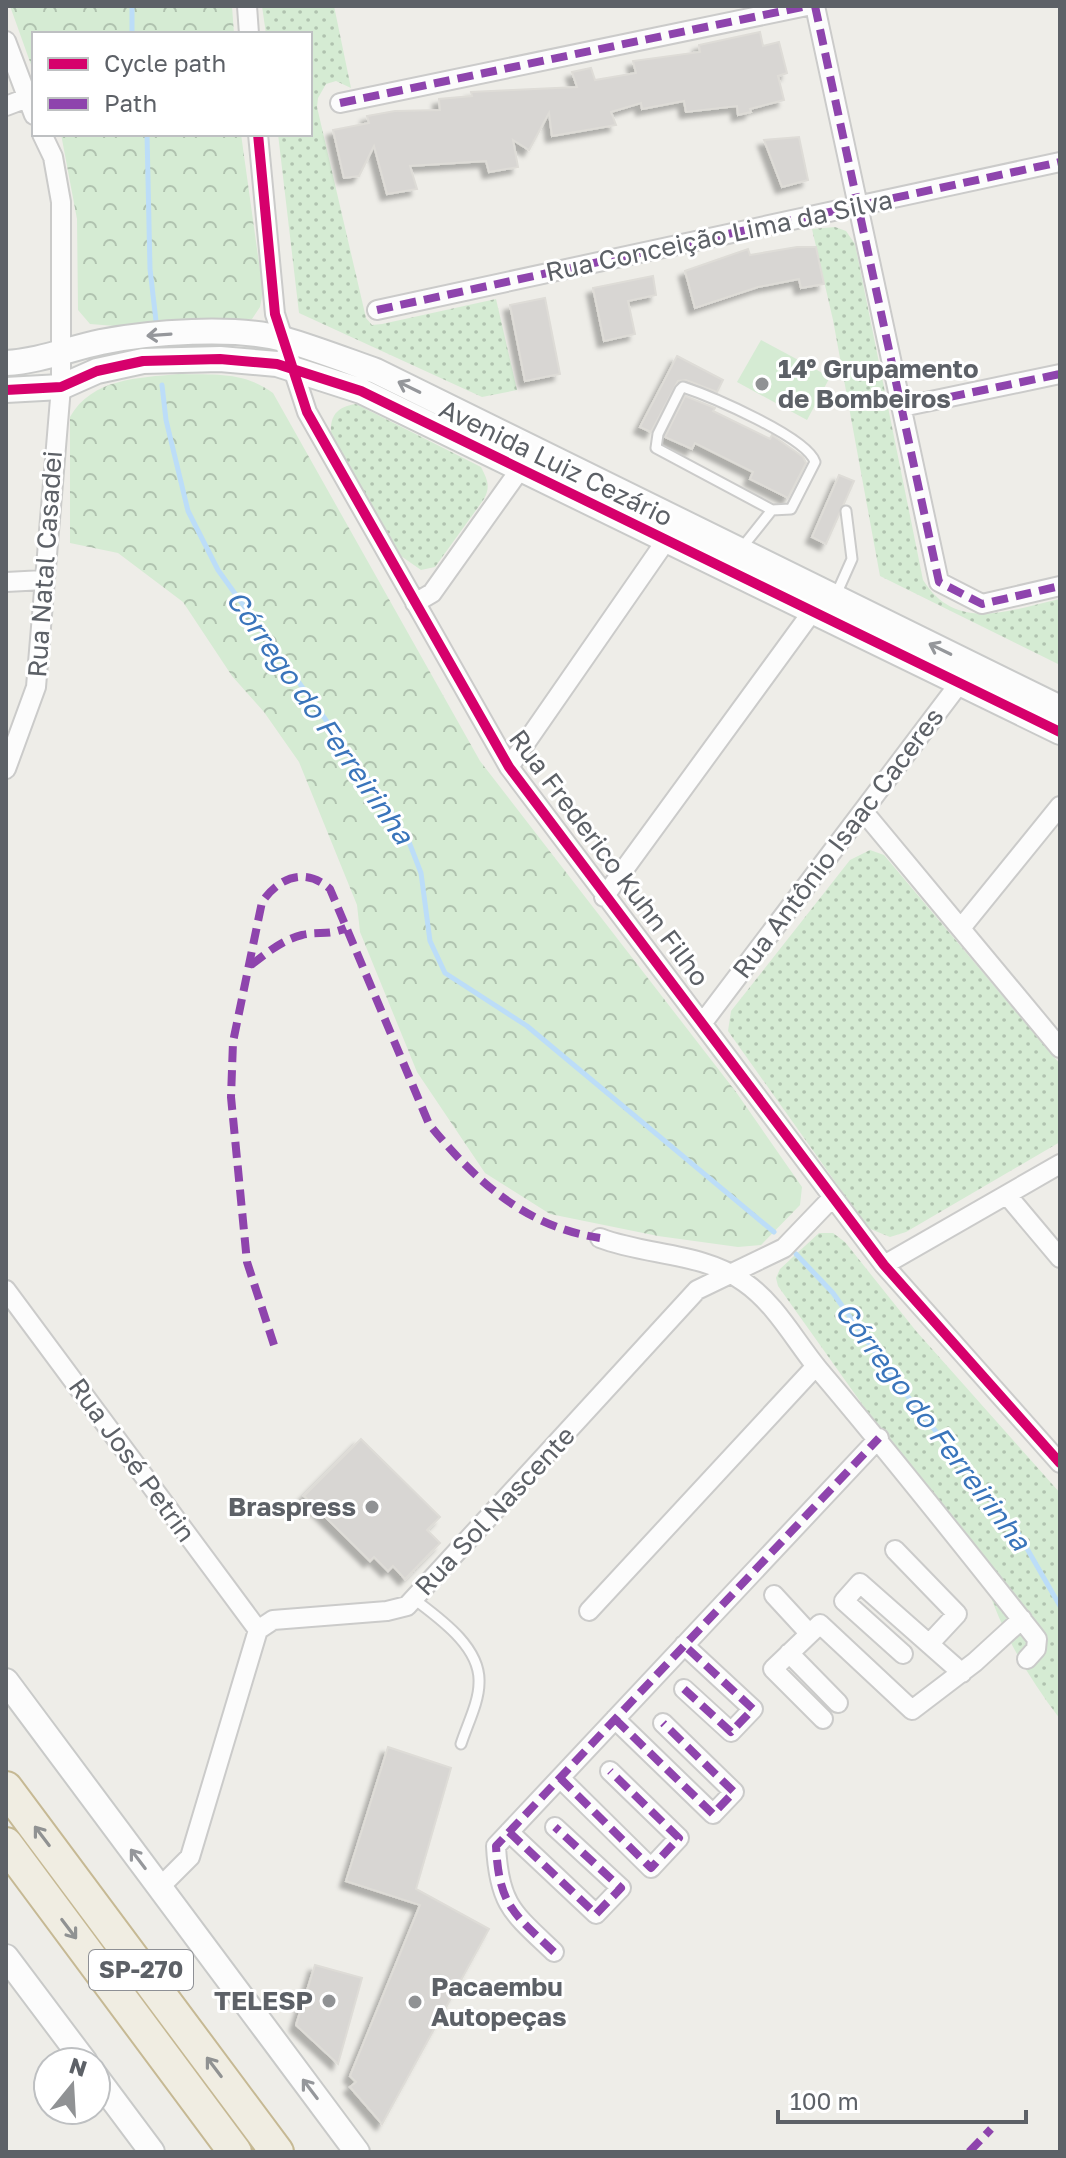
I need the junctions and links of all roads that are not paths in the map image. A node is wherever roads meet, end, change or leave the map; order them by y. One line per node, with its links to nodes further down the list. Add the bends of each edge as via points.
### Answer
1 (247, 6): 4 (street)
2 (807, 6): 6 (street)
3 (815, 6): 12 (street)
4 (249, 32)
5 (6, 41): 8 (street)
6 (340, 103)
7 (6, 106): 8 (street)
8 (30, 106)
9 (43, 136): 15 (street, Rua Natal Casadei, via 53,157 61,202)
10 (258, 136): 14 (street, Rua Frederico Kuhn Filho)
11 (1060, 162): 12 (street, Rua Conceição Lima da Silva)
12 (858, 205): 13 (street, Rua Conceição Lima da Silva); 21 (street)
13 (377, 310)
14 (280, 338): 15 (street, Avenida Luiz Cezário, one-way to 15, via 156,334); 17 (street, Rua Frederico Kuhn Filho); 22 (street, Avenida Luiz Cezário, one-way to 14, via 376,371)
15 (60, 354): 16 (street, Avenida Luiz Cezário); 19 (street, Rua Natal Casadei)
16 (6, 363)
17 (291, 369): 19 (street, Avenida Luiz Cezário, via 220,359 143,361 97,371); 22 (street, Avenida Luiz Cezário, via 361,391); 33 (street, Rua Frederico Kuhn Filho, via 307,412)
18 (1060, 374): 21 (street)
19 (61, 387): 20 (street, Avenida Luiz Cezário); 28 (street, Rua Natal Casadei)
20 (6, 390)
21 (902, 407): 31 (street, via 939,582 982,604)
22 (528, 459): 25 (street, Avenida Luiz Cezário); 26 (street, Avenida Luiz Cezário); 33 (street, via 432,593)
23 (772, 510): 23 (lane, via 791,509 814,456 789,437 683,387 656,448); 27 (lane)
24 (846, 511): 32 (lane, via 852,559)
25 (680, 521): 26 (street); 27 (street, Avenida Luiz Cezário)
26 (665, 542): 29 (street, Avenida Luiz Cezário); 38 (street)
27 (748, 554): 29 (street); 32 (street, Avenida Luiz Cezário)
28 (44, 580): 30 (street); 39 (street, Rua Natal Casadei, via 36,687)
29 (743, 580): 34 (street, Avenida Luiz Cezário)
30 (6, 582)
31 (1060, 586)
32 (831, 595): 34 (street); 35 (street, Avenida Luiz Cezário, one-way to 32)
33 (415, 603): 38 (street, Rua Frederico Kuhn Filho)
34 (811, 614): 35 (street, Avenida Luiz Cezário); 42 (street)
35 (966, 674): 36 (street, Avenida Luiz Cezário); 37 (street, Avenida Luiz Cezário); 40 (street, Rua Antônio Isaac Caceres)
36 (1060, 708)
37 (1060, 732)
38 (509, 767): 42 (street, Rua Frederico Kuhn Filho)
39 (6, 769)
40 (863, 811): 43 (street); 44 (street, Rua Antônio Isaac Caceres)
41 (1057, 818): 43 (street)
42 (604, 897): 44 (street, Rua Frederico Kuhn Filho)
43 (961, 928): 45 (street)
44 (704, 1021): 48 (street, Rua Frederico Kuhn Filho)
45 (1060, 1048)
46 (1060, 1164): 47 (street)
47 (1007, 1195): 50 (street); 51 (street)
48 (832, 1198): 51 (street, Rua Frederico Kuhn Filho); 52 (street, Rua Sol Nascente, via 784,1248)
49 (600, 1238): 52 (street)
50 (1060, 1258)
51 (884, 1265): 56 (street, Rua Frederico Kuhn Filho)
52 (726, 1273): 54 (street, via 765,1303); 59 (street, Rua Sol Nascente, via 697,1290)
53 (6, 1290): 62 (street, Rua José Petrin)
54 (816, 1366): 55 (street); 60 (street)
55 (879, 1438): 61 (street); 65 (street)
56 (1060, 1463)
57 (895, 1550): 64 (street, via 957,1614)
58 (774, 1595): 63 (street)
59 (414, 1599): 62 (street, Rua Sol Nascente, via 387,1611 273,1620); 76 (lane, via 447,1625 478,1670 480,1684)
60 (589, 1611)
61 (1022, 1619): 68 (street, via 1037,1639); 69 (street)
62 (258, 1630): 83 (street, via 190,1857)
63 (809, 1633): 66 (street); 69 (street, via 824,1625 912,1710)
64 (930, 1643): 67 (street, via 860,1583 844,1601); 69 (street)
65 (684, 1645): 71 (street, via 753,1709 731,1732); 73 (street)
66 (789, 1653): 72 (street); 74 (street, via 773,1669)
67 (903, 1654)
68 (1027, 1659)
69 (962, 1673)
70 (6, 1681): 83 (street, one-way to 70)
71 (684, 1689)
72 (838, 1703)
73 (615, 1719): 75 (street, via 713,1814 734,1792); 78 (street)
74 (823, 1719)
75 (663, 1723)
76 (461, 1744)
77 (610, 1771): 78 (street, via 679,1838 651,1868)
78 (560, 1778): 81 (street)
79 (6, 1788): 90 (highway, SP-270, one-way to 79)
80 (555, 1827): 81 (street, via 621,1888 596,1914)
81 (509, 1832): 84 (street, via 496,1846 498,1883 513,1913)
82 (6, 1844): 89 (highway, SP-270, one-way to 89)
83 (160, 1887): 91 (street, one-way to 83)
84 (554, 1952)
85 (6, 1957): 86 (street)
86 (73, 2046)
87 (112, 2098): 88 (street)
88 (152, 2152)
89 (235, 2152)
90 (277, 2152)
91 (357, 2152)

